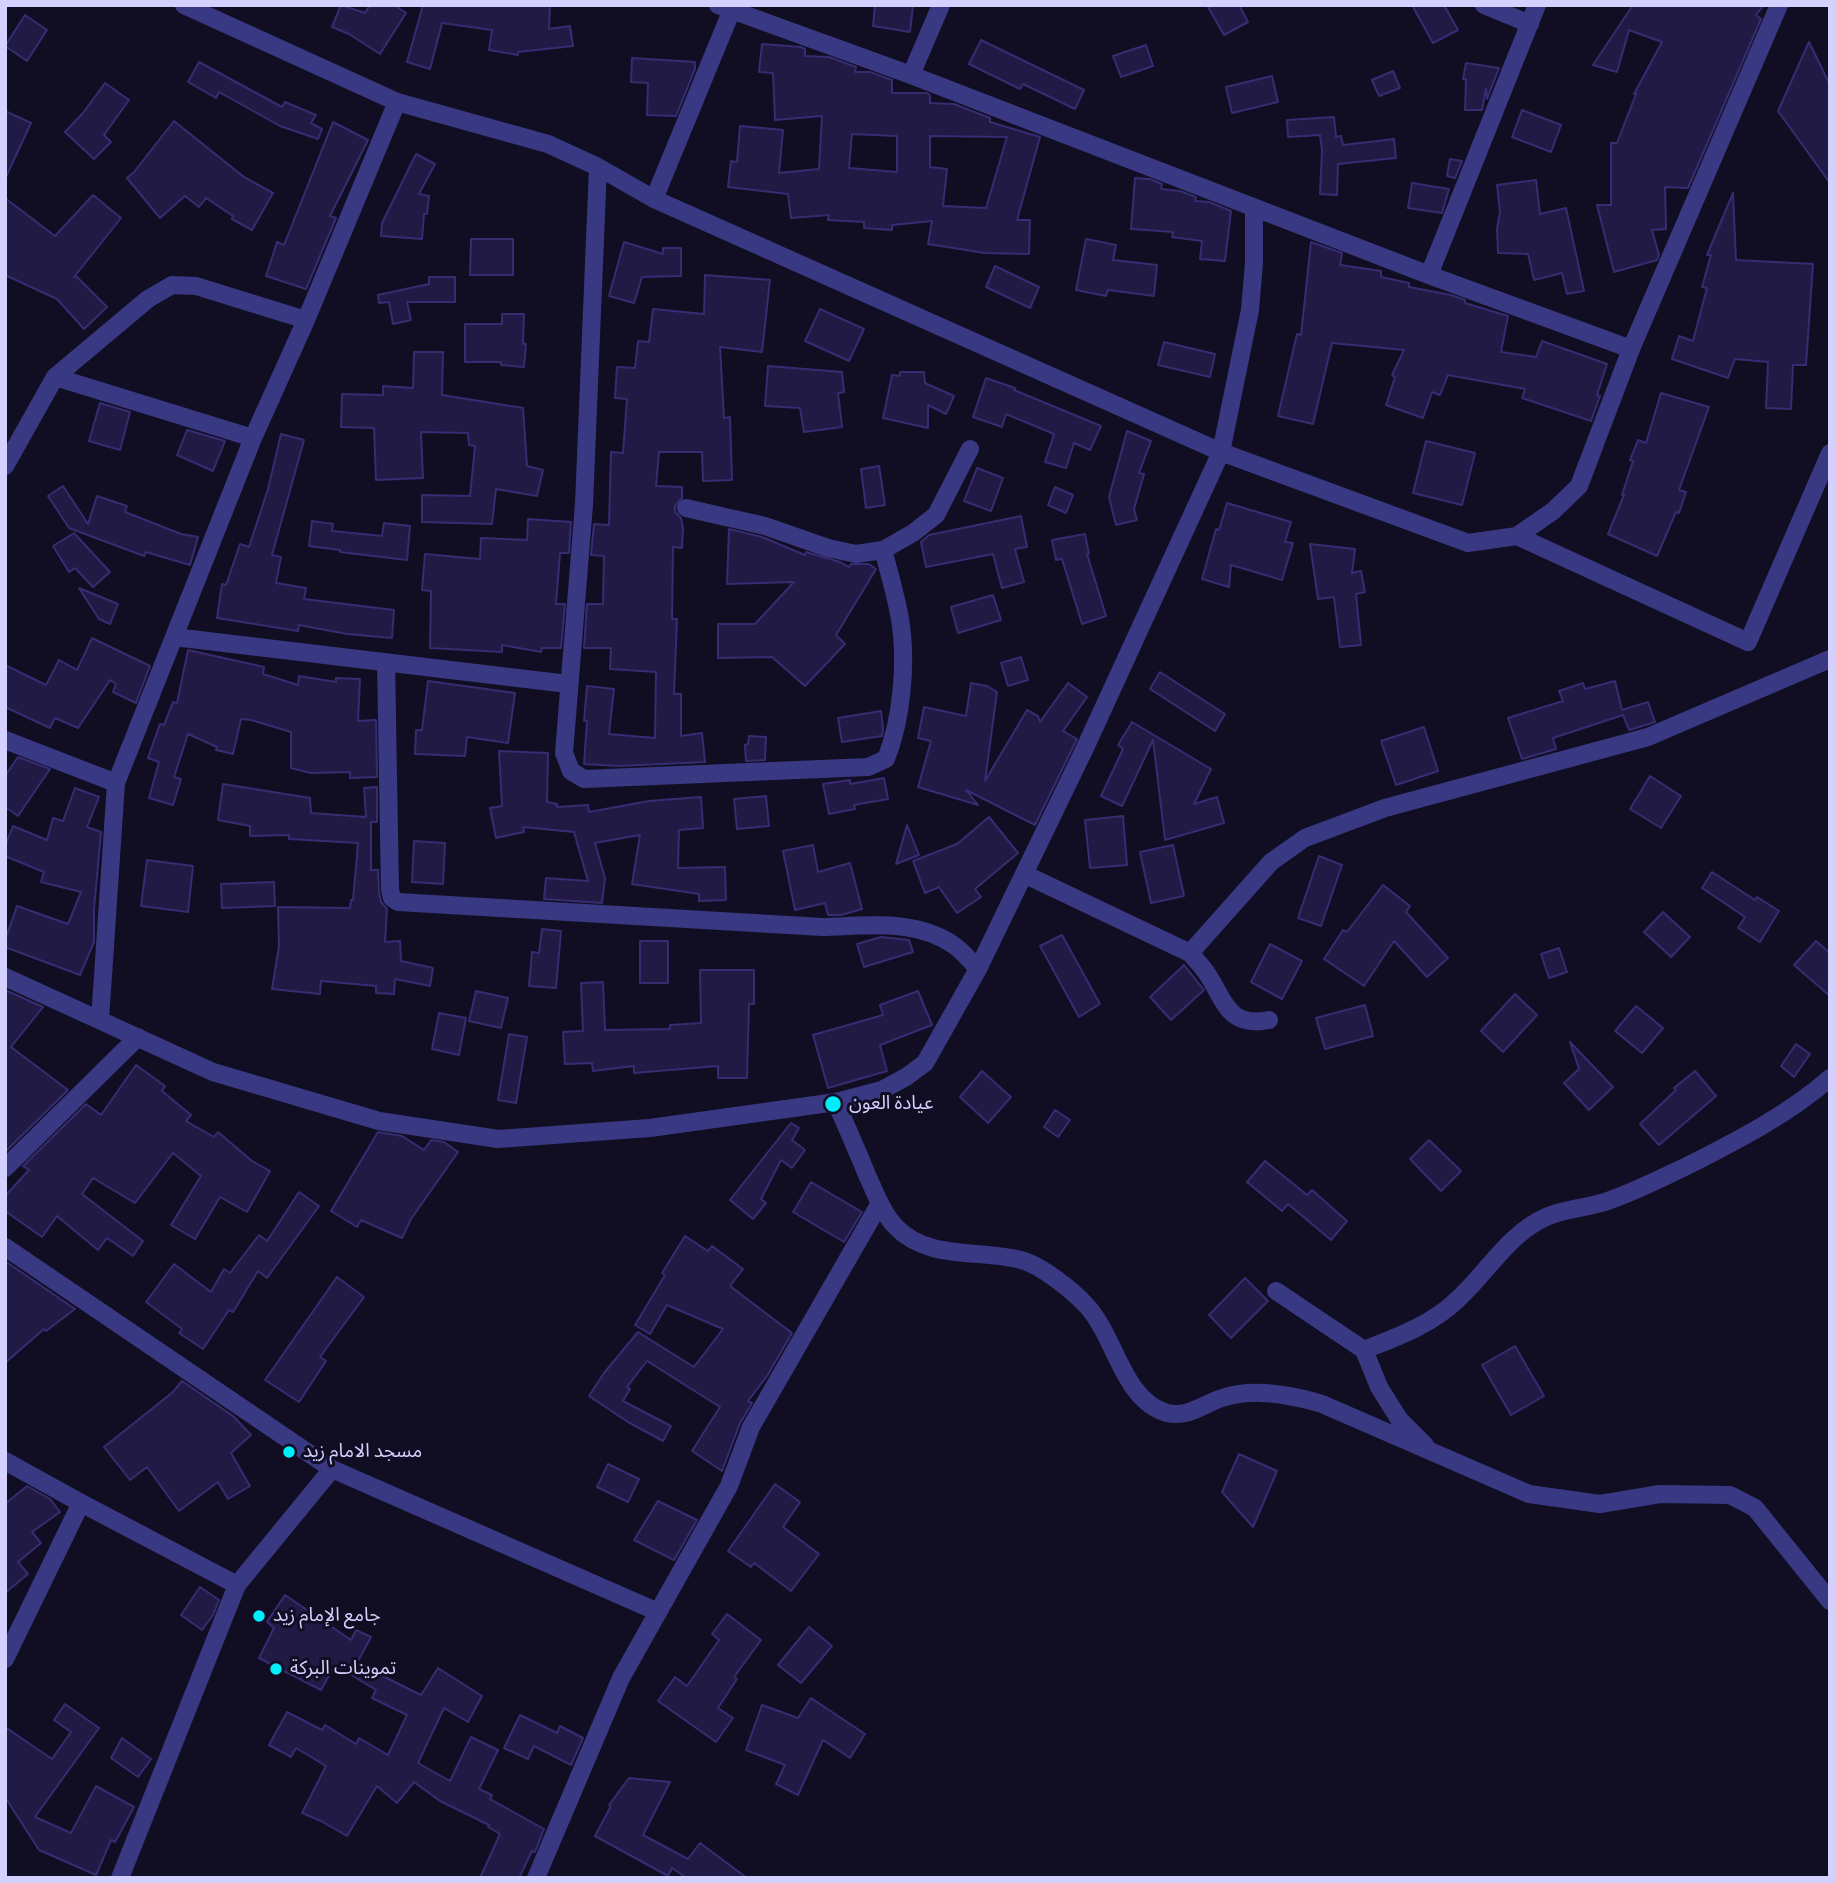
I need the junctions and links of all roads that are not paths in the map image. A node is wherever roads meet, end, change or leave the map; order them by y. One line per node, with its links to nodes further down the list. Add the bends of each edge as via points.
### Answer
1 (184, 5): 9 (street)
2 (941, 5): 8 (street)
3 (1485, 5): 7 (street)
4 (1537, 5): 7 (street)
5 (1779, 5): 15 (street)
6 (724, 8): 8 (street); 11 (street)
7 (1530, 24): 13 (street)
8 (911, 75): 12 (street)
9 (397, 102): 10 (street, via 548,144); 14 (street)
10 (598, 167): 11 (street); 28 (street, via 584,505)
11 (654, 199): 19 (street)
12 (1254, 208): 13 (street); 19 (street, via 1250,310)
13 (1429, 275): 15 (street)
14 (306, 320): 16 (street, via 196,286 172,285 148,299); 17 (street)
15 (1631, 349): 23 (street, via 1579,486)
16 (55, 377): 17 (street); 21 (street)
17 (253, 438): 25 (street)
18 (970, 449): 24 (street, via 936,515)
19 (1221, 452): 23 (street, via 1468,543); 31 (street)
20 (1830, 453): 23 (street, via 1748,642)
21 (5, 466)
22 (686, 508): 24 (street, via 856,554)
23 (1517, 536)
24 (883, 550): 28 (street, via 900,619 904,667 894,741 886,759 868,767 584,779 571,771 564,752)
25 (174, 637): 27 (street); 30 (street)
26 (1830, 659): 32 (street, via 1648,737 1385,808 1305,838 1271,862)
27 (386, 662): 28 (street); 33 (street, via 390,890 398,902 822,927 891,925 944,940)
28 (568, 684)
29 (5, 740): 30 (street)
30 (116, 783): 35 (street)
31 (1024, 874): 32 (street); 33 (street)
32 (1190, 953): 36 (street, via 1226,1008 1254,1023)
33 (978, 968): 39 (street, via 925,1063 882,1090)
34 (5, 976): 35 (street)
35 (100, 1020): 37 (street)
36 (1269, 1020)
37 (138, 1037): 39 (street, via 213,1072 379,1121 498,1139 650,1128); 40 (street)
38 (1830, 1078): 44 (street, via 1749,1134 1673,1172 1612,1200 1547,1216 1501,1252 1456,1301 1411,1332)
39 (836, 1101): 41 (street)
40 (5, 1168)
41 (880, 1203): 45 (street, via 895,1226 915,1241 954,1253 1023,1260 1055,1278 1087,1306 1114,1347 1131,1386 1147,1404 1169,1413 1192,1413 1223,1397 1290,1395); 51 (street, via 751,1427 729,1486)
42 (5, 1247): 47 (street)
43 (1276, 1291): 44 (street)
44 (1364, 1350): 45 (street, via 1399,1419)
45 (1433, 1452): 50 (street, via 1529,1494 1601,1504 1660,1494 1730,1495 1755,1508)
46 (5, 1461): 48 (street)
47 (332, 1469): 49 (street); 51 (street)
48 (81, 1503): 49 (street); 52 (street)
49 (237, 1585): 53 (street)
50 (1830, 1601)
51 (659, 1612): 54 (street, via 621,1678)
52 (5, 1659)
53 (120, 1878)
54 (536, 1878)

